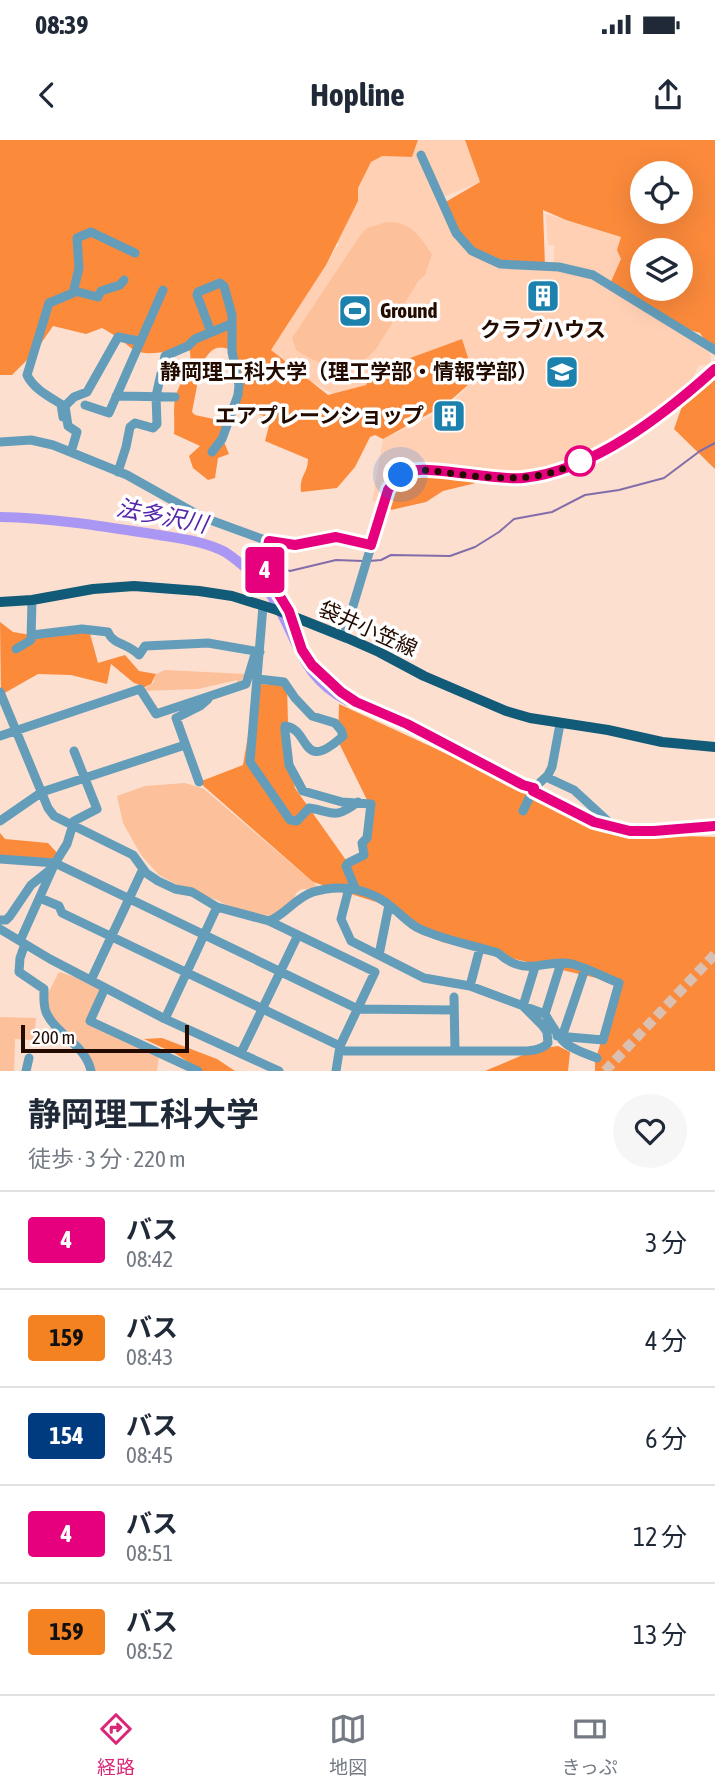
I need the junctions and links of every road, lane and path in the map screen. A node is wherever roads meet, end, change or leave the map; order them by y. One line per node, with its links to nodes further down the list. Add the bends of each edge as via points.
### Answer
1 (421, 156): 9 (street, via 456,233 472,251 500,264 559,267 593,275)
2 (135, 253): 5 (street, via 91,232 79,235)
3 (124, 280): 5 (street, via 101,290 97,297)
4 (163, 290): 8 (street)
5 (74, 291): 15 (street, via 49,303 26,375 61,404)
6 (231, 324): 7 (street); 7 (street, via 222,283 197,295); 18 (street, via 238,395 222,439)
7 (211, 332): 12 (street, via 165,356)
8 (139, 341): 11 (street); 15 (street, via 118,337 87,392 65,406)
9 (715, 350)
10 (715, 369): 21 (street, via 638,432 557,471 509,479 419,470 404,473 388,490)
11 (116, 396): 12 (street); 14 (street, via 109,413)
12 (156, 396): 13 (street); 19 (street, via 157,424 153,428 135,423 130,427)
13 (175, 397)
14 (85, 405)
15 (66, 417): 17 (street, via 68,426 77,432)
16 (0, 442): 17 (street, via 30,440)
17 (71, 452): 19 (street)
18 (212, 452)
19 (118, 472): 20 (street, via 190,511)
20 (269, 541): 21 (street, via 295,545 336,537); 25 (street, via 265,572)
21 (371, 545): 27 (street)
22 (32, 600): 23 (main road, 袋井小笠線); 24 (main road, 袋井小笠線, via 134,586 232,596); 26 (street)
23 (0, 602)
24 (263, 606): 25 (main road, 袋井小笠線); 29 (street)
25 (290, 616): 27 (main road, 袋井小笠線); 42 (street, via 312,665 341,692)
26 (32, 635): 28 (street); 29 (street, via 82,629 108,632 139,655 145,646 208,643)
27 (344, 636): 33 (main road, 袋井小笠線, via 506,711)
28 (16, 649)
29 (258, 652): 30 (street); 32 (street, via 246,684)
30 (258, 679): 44 (street, via 250,762 290,820 297,821 309,808 338,813); 44 (street, via 284,682 312,716 327,719 341,730 343,736 317,752 285,726 289,765 303,791)
31 (0, 692): 34 (street)
32 (210, 696): 34 (street, via 156,714 140,689); 36 (street, via 176,718)
33 (560, 724): 37 (main road, 袋井小笠線); 39 (street)
34 (16, 730): 35 (street); 43 (street)
35 (0, 736)
36 (185, 745): 40 (street); 41 (street)
37 (715, 747)
38 (74, 751): 40 (street)
39 (547, 777): 42 (street); 45 (street, via 574,790)
40 (85, 778): 43 (street); 49 (street, via 97,808)
41 (200, 782)
42 (533, 790): 46 (street); 48 (street)
43 (42, 792): 47 (street); 49 (street, via 54,816)
44 (358, 802): 55 (street, via 372,808 362,843 364,855 346,866)
45 (592, 808): 48 (street); 51 (street)
46 (523, 811)
47 (0, 821)
48 (591, 821): 51 (street)
49 (73, 824): 53 (street); 54 (street, via 133,855)
50 (715, 826): 51 (street, via 639,832)
51 (615, 827)
52 (0, 859): 53 (street)
53 (54, 865): 56 (street); 57 (street); 60 (street, via 31,885 10,916)
54 (143, 869): 57 (street); 59 (street, via 158,881 192,892)
55 (352, 888): 58 (street); 61 (street, via 303,896); 68 (street, via 341,919 351,941)
56 (40, 898): 65 (street); 66 (street)
57 (129, 899): 63 (street); 65 (street)
58 (389, 905): 67 (street, via 420,930); 68 (street)
59 (217, 907): 61 (street); 63 (street)
60 (0, 920)
61 (269, 921): 64 (street)
62 (0, 929): 66 (street)
63 (204, 935): 72 (street); 73 (street)
64 (298, 935): 73 (street); 80 (street, via 375,972)
65 (111, 936): 72 (street); 74 (street)
66 (22, 942): 74 (street); 91 (street, via 19,972 44,989 44,1008 50,1020 75,1044)
67 (480, 948): 70 (street); 75 (street)
68 (379, 955): 75 (street, via 424,978)
69 (561, 962): 70 (street); 71 (street); 82 (street)
70 (535, 967): 78 (street)
71 (585, 969): 84 (street); 84 (street, via 619,983 603,1040)
72 (187, 972): 79 (street); 83 (street)
73 (281, 972): 79 (street); 80 (street)
74 (91, 980): 76 (street)
75 (470, 986): 78 (street)
76 (105, 988): 83 (street); 92 (street, via 90,1021)
77 (454, 997): 81 (street)
78 (523, 1006): 82 (street); 86 (street, via 547,1032 545,1047)
79 (263, 1009): 85 (street); 87 (street)
80 (358, 1009): 81 (street); 85 (street)
81 (454, 1010): 86 (street)
82 (545, 1014): 84 (street)
83 (165, 1019): 87 (street)
84 (559, 1036): 89 (street, via 572,1050)
85 (342, 1049): 86 (street); 94 (street)
86 (455, 1051)
87 (241, 1053): 93 (street)
88 (29, 1058): 90 (street)
89 (597, 1058)
90 (26, 1071)
91 (91, 1071)
92 (198, 1071)
93 (279, 1071)
94 (336, 1071)

